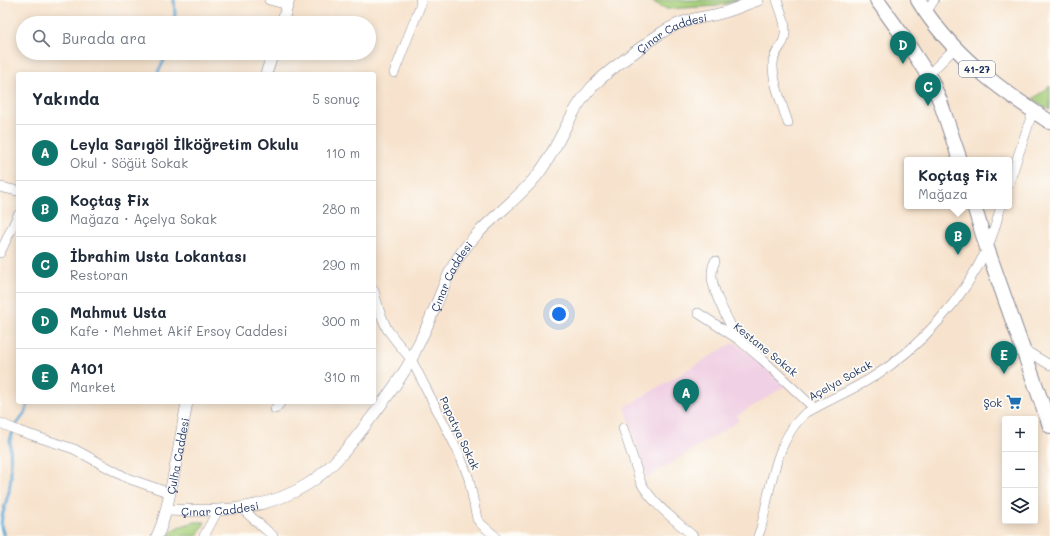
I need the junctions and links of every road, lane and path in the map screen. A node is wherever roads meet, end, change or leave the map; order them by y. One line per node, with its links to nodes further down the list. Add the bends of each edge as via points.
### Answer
1 (269, 0): 8 (street)
2 (420, 0): 14 (street, via 422,1)
3 (758, 0): 33 (street, Çınar Caddesi, via 725,12 678,24 624,60 595,84 576,107 538,174 462,252)
4 (777, 0): 18 (street, via 785,34 784,41 773,59 773,73)
5 (877, 0): 15 (main road)
6 (918, 0): 9 (main road, 41-27)
7 (934, 0): 9 (street)
8 (289, 2): 10 (street)
9 (926, 13): 11 (main road, 41-27)
10 (284, 16)
11 (955, 48): 15 (street); 16 (main road, 41-27, via 999,88)
12 (270, 60): 13 (street)
13 (267, 72)
14 (394, 73)
15 (928, 76): 19 (main road, via 940,101)
16 (1033, 111): 17 (main road, 41-27); 20 (street)
17 (1050, 122)
18 (788, 123)
19 (959, 157)
20 (1012, 173)
21 (0, 187): 22 (street)
22 (16, 191)
23 (975, 209): 26 (main road)
24 (1000, 209): 26 (street, Açelya Sokak)
25 (16, 219): 27 (street)
26 (987, 248): 32 (main road); 36 (street, Açelya Sokak, via 951,306 919,341 875,376 847,393)
27 (0, 253)
28 (715, 261): 31 (street, via 712,281)
29 (377, 311): 33 (street, Papatya Sokak, via 392,337)
30 (698, 313): 31 (street, Kestane Sokak)
31 (738, 339): 36 (street, Kestane Sokak)
32 (1023, 349): 34 (street); 38 (main road)
33 (411, 359): 41 (street, Çınar Caddesi, via 367,424 323,472 309,484 285,496); 47 (street, Papatya Sokak, via 462,460 469,479 477,519)
34 (1050, 365)
35 (187, 404): 40 (street, Çulha Caddesi)
36 (814, 408): 49 (street, Açelya Sokak, via 800,418 785,440 776,463)
37 (0, 423): 40 (street, via 74,449 127,478)
38 (1050, 426)
39 (623, 428): 48 (street, via 645,490 660,508)
40 (170, 493): 42 (street, Çulha Caddesi)
41 (240, 508): 43 (street, Çınar Caddesi); 46 (street)
42 (167, 510): 43 (street, Çınar Caddesi); 44 (street, Çınar Caddesi)
43 (218, 510): 45 (street)
44 (157, 536)
45 (204, 536)
46 (273, 536)
47 (496, 536)
48 (693, 536)
49 (758, 536)

